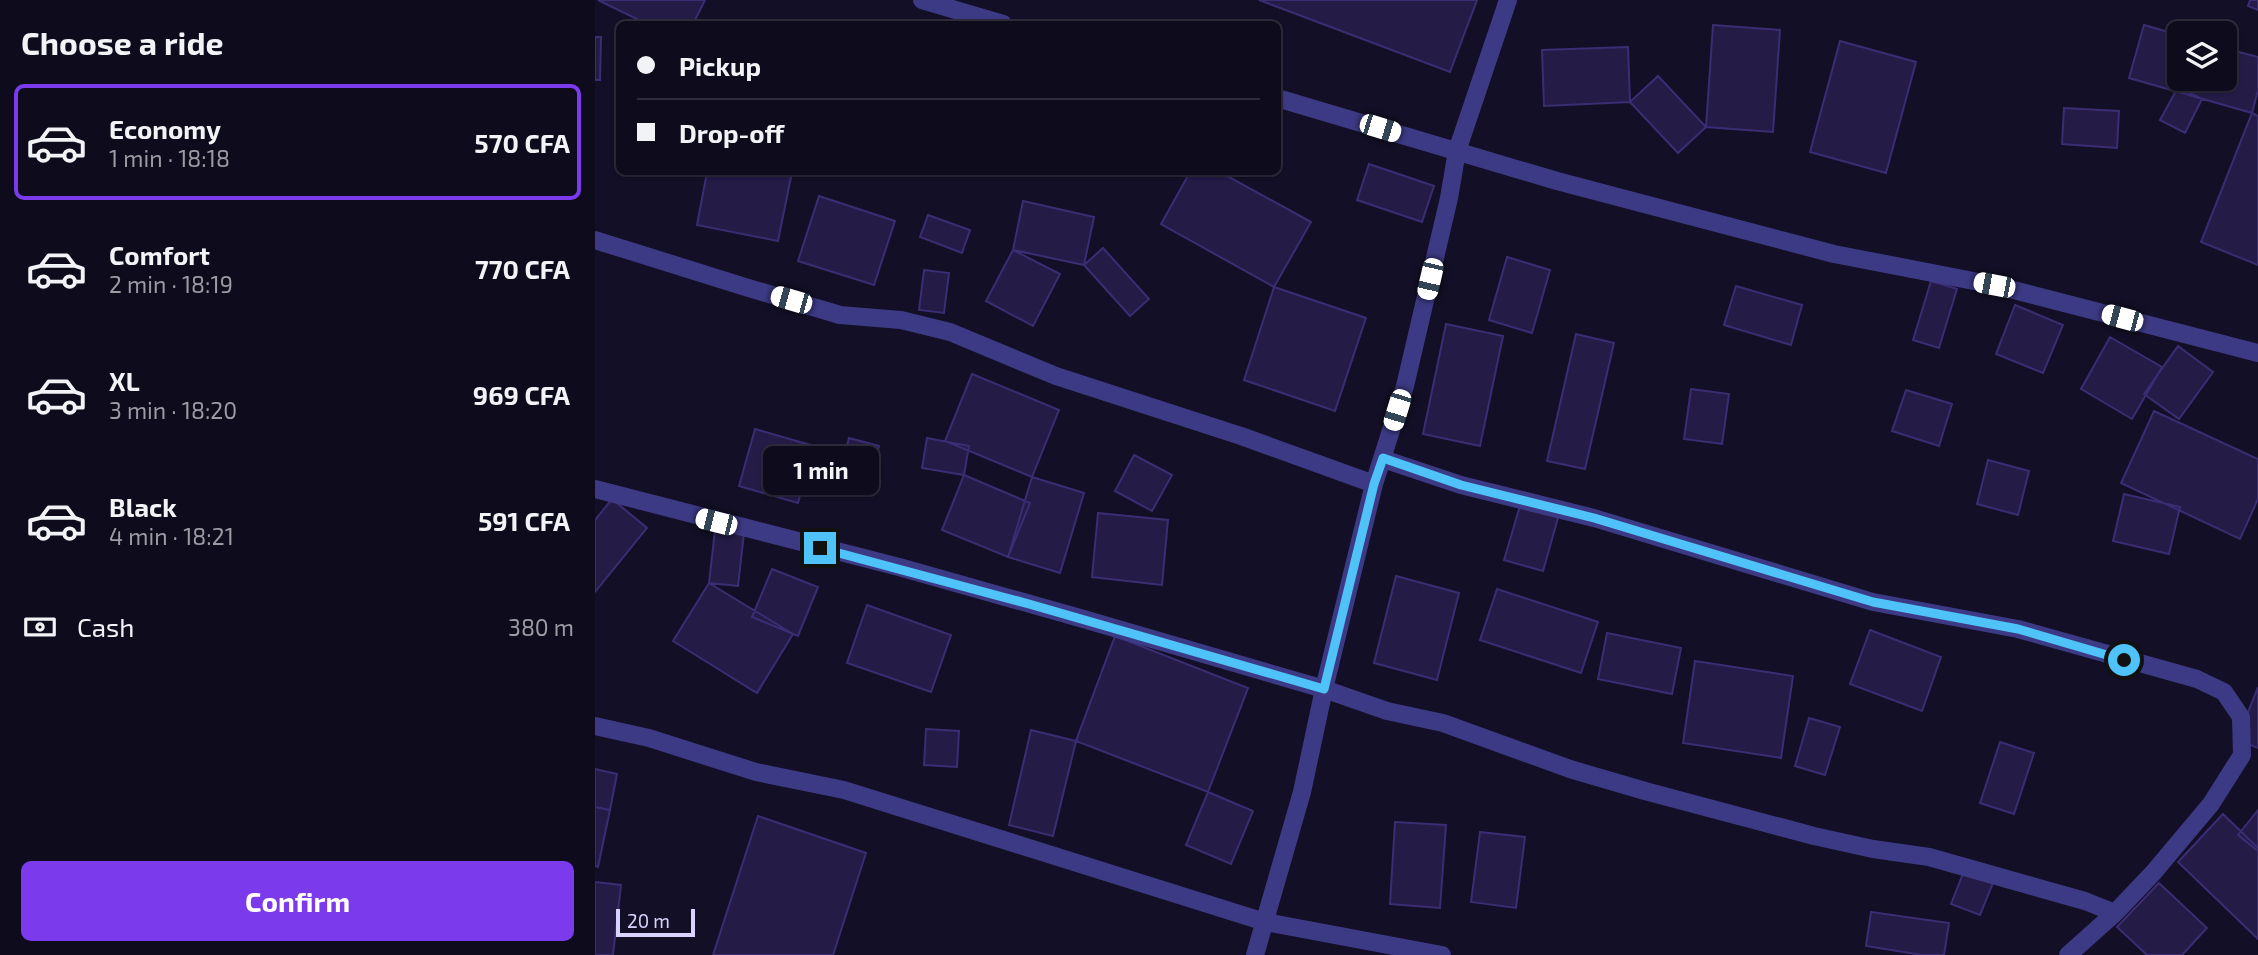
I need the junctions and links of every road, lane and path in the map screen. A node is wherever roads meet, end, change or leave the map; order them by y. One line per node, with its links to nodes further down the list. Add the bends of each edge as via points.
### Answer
1 (922, 0): 3 (street)
2 (1508, 0): 5 (street)
3 (993, 21)
4 (1281, 99): 5 (street)
5 (1457, 151): 7 (street, via 1834,254 1994,285); 8 (street, via 1405,386)
6 (595, 240): 9 (street, via 840,315 901,320 950,332 1056,376)
7 (2258, 353)
8 (1383, 458): 9 (street); 13 (street, via 1461,485 1594,518 1873,602 2018,629 2197,679 2224,692 2241,717 2242,755 2211,804)
9 (1374, 484): 11 (street)
10 (595, 489): 11 (street, via 899,567)
11 (1324, 689): 13 (street, via 1387,711 1443,723 1645,791 1814,836 1929,857); 14 (street, via 1302,792)
12 (595, 726): 14 (street, via 756,772 844,790)
13 (2115, 913): 17 (street)
14 (1265, 922): 15 (street); 16 (street)
15 (1255, 955)
16 (1443, 955)
17 (2068, 955)

